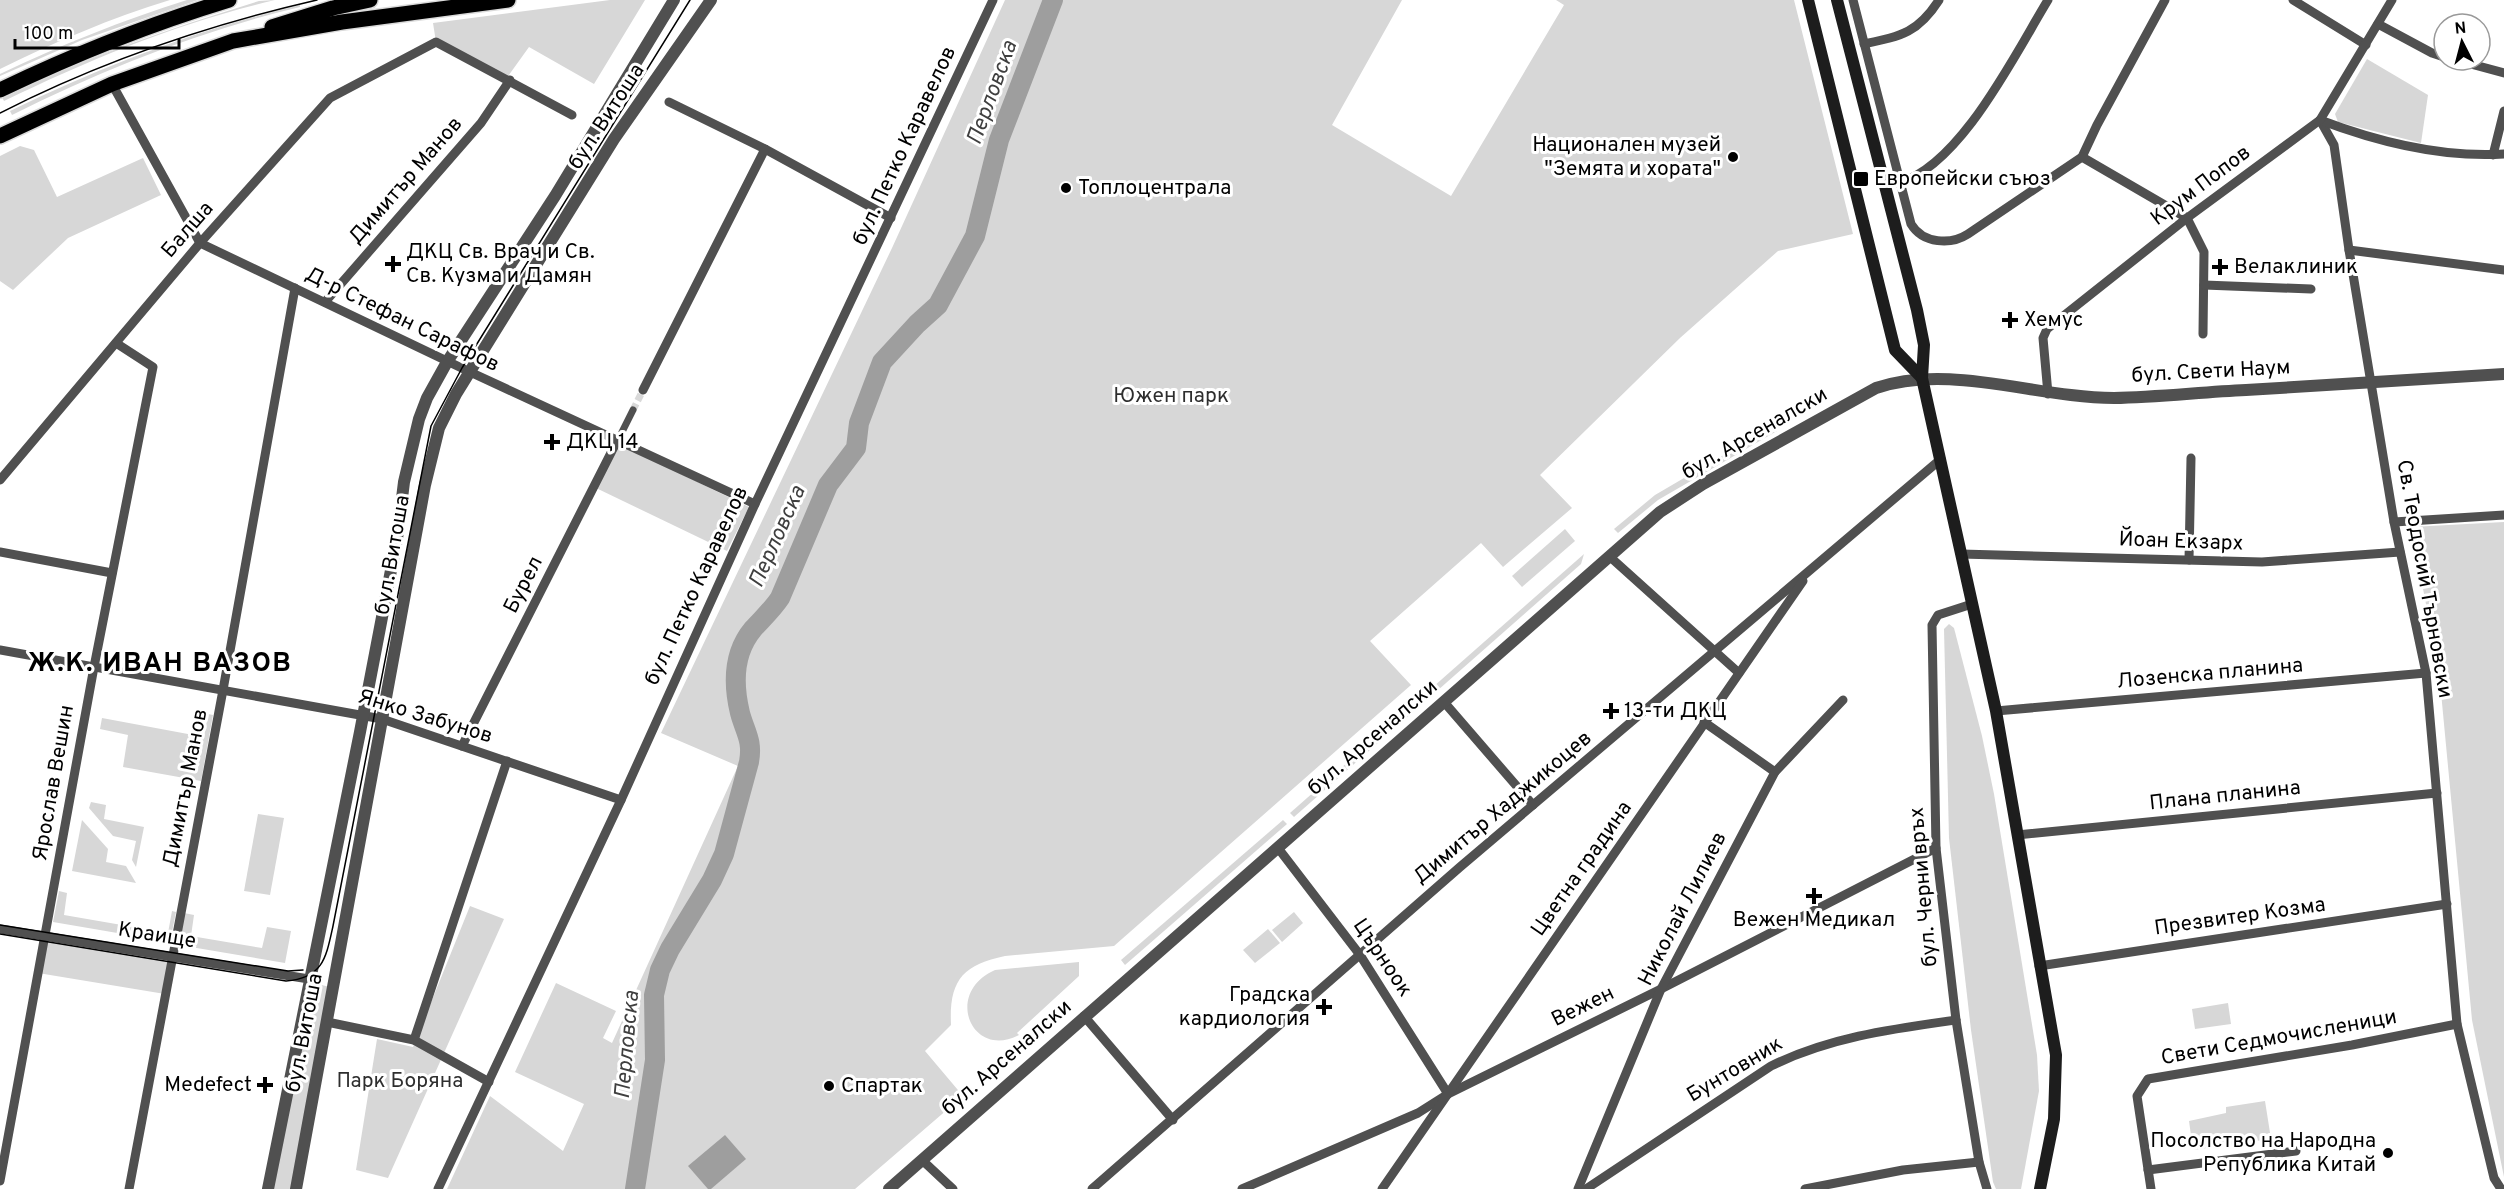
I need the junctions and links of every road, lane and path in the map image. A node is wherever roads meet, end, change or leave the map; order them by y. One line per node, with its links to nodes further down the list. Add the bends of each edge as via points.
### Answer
1 (229, 0): 22 (main road, via 75,54)
2 (370, 0): 16 (main road, via 305,16)
3 (508, 0): 16 (main road)
4 (674, 0): 44 (street, бул. Витоша, via 555,196)
5 (711, 0): 45 (street, бул. Витоша, via 614,139)
6 (993, 0): 33 (street, бул. Петко Каравелов)
7 (1808, 0): 47 (main road, via 1895,350)
8 (1836, 0): 47 (main road, via 1917,310 1924,345)
9 (1853, 0): 17 (street)
10 (1939, 0): 17 (street, via 1928,17 1906,34)
11 (2048, 0): 32 (street, via 1955,145 1914,179)
12 (2165, 0): 31 (street)
13 (2293, 0): 18 (street)
14 (2392, 0): 15 (street, Крум Попов)
15 (2378, 24): 18 (street, Крум Попов); 19 (street)
16 (233, 41): 21 (main road)
17 (1864, 44): 32 (street)
18 (2366, 45): 26 (street, Крум Попов)
19 (2432, 53)
20 (510, 80): 25 (street); 35 (street, Балша, via 436,42 330,98); 41 (street, Димитър Манов, via 481,123)
21 (112, 84): 27 (main road); 35 (street)
22 (0, 90)
23 (669, 102): 28 (street)
24 (2504, 111): 30 (street)
25 (572, 115)
26 (2320, 120): 30 (street, via 2362,136 2417,149); 34 (street, Крум Попов); 36 (street, Св. Теодосий Търновски, via 2334,145)
27 (0, 136)
28 (765, 149): 33 (street); 49 (street)
29 (2504, 154): 30 (street)
30 (2493, 155)
31 (2082, 157): 32 (street, via 1951,242 1932,239 1914,228); 34 (street)
32 (1899, 183)
33 (891, 218): 56 (street, бул. Петко Каравелов)
34 (2187, 218): 38 (street, via 2204,252); 50 (street, Крум Попов, via 2047,328 2043,338)
35 (200, 243): 39 (street, Д-р Стефан Сарафов); 43 (street, Балша)
36 (2349, 250): 37 (street); 48 (street, Св. Теодосий Търновски)
37 (2504, 270)
38 (2204, 285): 40 (street); 42 (street)
39 (295, 288): 41 (street, Д-р Стефан Сарафов); 72 (street, Димитър Манов)
40 (2311, 290)
41 (325, 302): 44 (street, Д-р Стефан Сарафов)
42 (2203, 334)
43 (116, 343): 55 (street, Балша); 65 (street, Ярослав Вешин, via 153,367)
44 (447, 362): 45 (street, Д-р Стефан Сарафов); 76 (street, бул. Витоша, via 427,398 412,443)
45 (470, 372): 52 (street, Д-р Стефан Сарафов); 77 (street, бул. Витоша, via 448,408 434,443)
46 (2504, 374): 48 (street, бул. Свети Наум)
47 (1922, 378): 50 (street, бул. Свети Наум); 54 (main road); 62 (street, бул. Арсеналски, via 1876,388 1703,484 1660,512)
48 (2371, 382): 50 (street, бул. Свети Наум, via 2114,398); 58 (street, Св. Теодосий Търновски)
49 (643, 390)
50 (2048, 394)
51 (633, 410): 52 (street, Бурел)
52 (619, 436): 56 (street, Д-р Стефан Сарафов); 79 (street, Бурел)
53 (2191, 458): 63 (street)
54 (1941, 459): 61 (main road); 64 (street, Димитър Хаджикоцев)
55 (0, 480)
56 (755, 504): 83 (street, бул. Петко Каравелов)
57 (2504, 515): 58 (street)
58 (2394, 522): 60 (street, Св. Теодосий Търновски)
59 (0, 552): 65 (street)
60 (2400, 552): 63 (street, Йоан Екзарх, via 2262,562); 71 (street, Св. Теодосий Търновски)
61 (1961, 554): 63 (street, Йоан Екзарх); 66 (main road)
62 (1609, 556): 68 (street); 74 (street, бул. Арсеналски)
63 (2189, 560)
64 (1812, 569): 68 (street, Димитър Хаджикоцев); 70 (street, Цветна градина)
65 (112, 573): 69 (street, Ярослав Вешин)
66 (1972, 604): 75 (main road); 87 (street, бул. Черни връх, via 1938,615 1932,625)
67 (0, 650): 69 (street, Янко Забунов)
68 (1715, 652): 70 (street); 84 (street, Димитър Хаджикоцев)
69 (94, 667): 72 (street, Янко Забунов); 90 (street, Ярослав Вешин)
70 (1739, 673): 78 (street, Цветна градина)
71 (2426, 673): 75 (street, Лозенска планина); 82 (street, Св. Теодосий Търновски)
72 (223, 690): 76 (street, Янко Забунов); 92 (street, Димитър Манов)
73 (1843, 700): 81 (street, Николай Лилиев)
74 (1444, 702): 84 (street); 86 (street, бул. Арсеналски)
75 (1996, 711): 85 (main road)
76 (363, 715): 77 (street, Янко Забунов); 94 (street, бул. Витоша)
77 (382, 719): 79 (street, Янко Забунов); 98 (street, бул. Витоша)
78 (1704, 722): 81 (street); 102 (street, Цветна градина)
79 (462, 746): 80 (street, Янко Забунов)
80 (507, 761): 83 (street, Янко Забунов); 100 (street)
81 (1775, 772): 95 (street, Николай Лилиев)
82 (2437, 794): 85 (street, Плана планина); 88 (street, Св. Теодосий Търновски)
83 (621, 800): 101 (street, бул. Петко Каравелов)
84 (1533, 805): 91 (street, Димитър Хаджикоцев)
85 (2017, 835): 93 (main road)
86 (1278, 848): 91 (street, Църноок); 96 (street, бул. Арсеналски)
87 (1936, 848): 95 (street, Вежен); 97 (street, бул. Черни връх)
88 (2447, 904): 93 (street, Презвитер Козма); 99 (street, Св. Теодосий Търновски)
89 (0, 929): 90 (street, Краище)
90 (45, 936): 92 (street, Краище); 108 (street, Ярослав Вешин)
91 (1360, 955): 102 (street, Църноок); 103 (street, Димитър Хаджикоцев)
92 (172, 957): 94 (street, Краище); 109 (street, Димитър Манов)
93 (2039, 966): 122 (main road, via 2055,1055 2054,1119)
94 (309, 979): 110 (street, бул. Витоша)
95 (1661, 989): 102 (street, Вежен); 118 (street, Николай Лилиев)
96 (1084, 1016): 103 (street); 105 (street, бул. Арсеналски)
97 (1956, 1020): 106 (street, бул. Черни връх); 119 (street, Бунтовник, via 1866,1033 1801,1051 1770,1066)
98 (327, 1022): 100 (street); 111 (street, бул. Витоша)
99 (2457, 1024): 107 (street, Свети Седмочисленици, via 2148,1079 2138,1096); 124 (street, Св. Теодосий Търновски, via 2494,1178)
100 (414, 1040): 101 (street)
101 (489, 1082): 112 (street, бул. Петко Каравелов)
102 (1448, 1094): 116 (street, Вежен, via 1418,1113); 117 (street, Цветна градина)
103 (1173, 1120): 115 (street, Димитър Хаджикоцев)
104 (2296, 1151): 107 (street)
105 (922, 1160): 113 (street, бул. Арсеналски); 114 (street)
106 (1978, 1162): 120 (street, via 1903,1170); 121 (street, бул. Черни връх)
107 (2148, 1170): 123 (street, Свети Седмочисленици)
108 (0, 1180)
109 (129, 1189)
110 (268, 1189)
111 (296, 1189)
112 (438, 1189)
113 (889, 1189)
114 (953, 1189)
115 (1092, 1189)
116 (1242, 1189)
117 (1382, 1189)
118 (1578, 1189)
119 (1586, 1189)
120 (1805, 1189)
121 (1987, 1189)
122 (2040, 1189)
123 (2151, 1189)
124 (2500, 1189)

